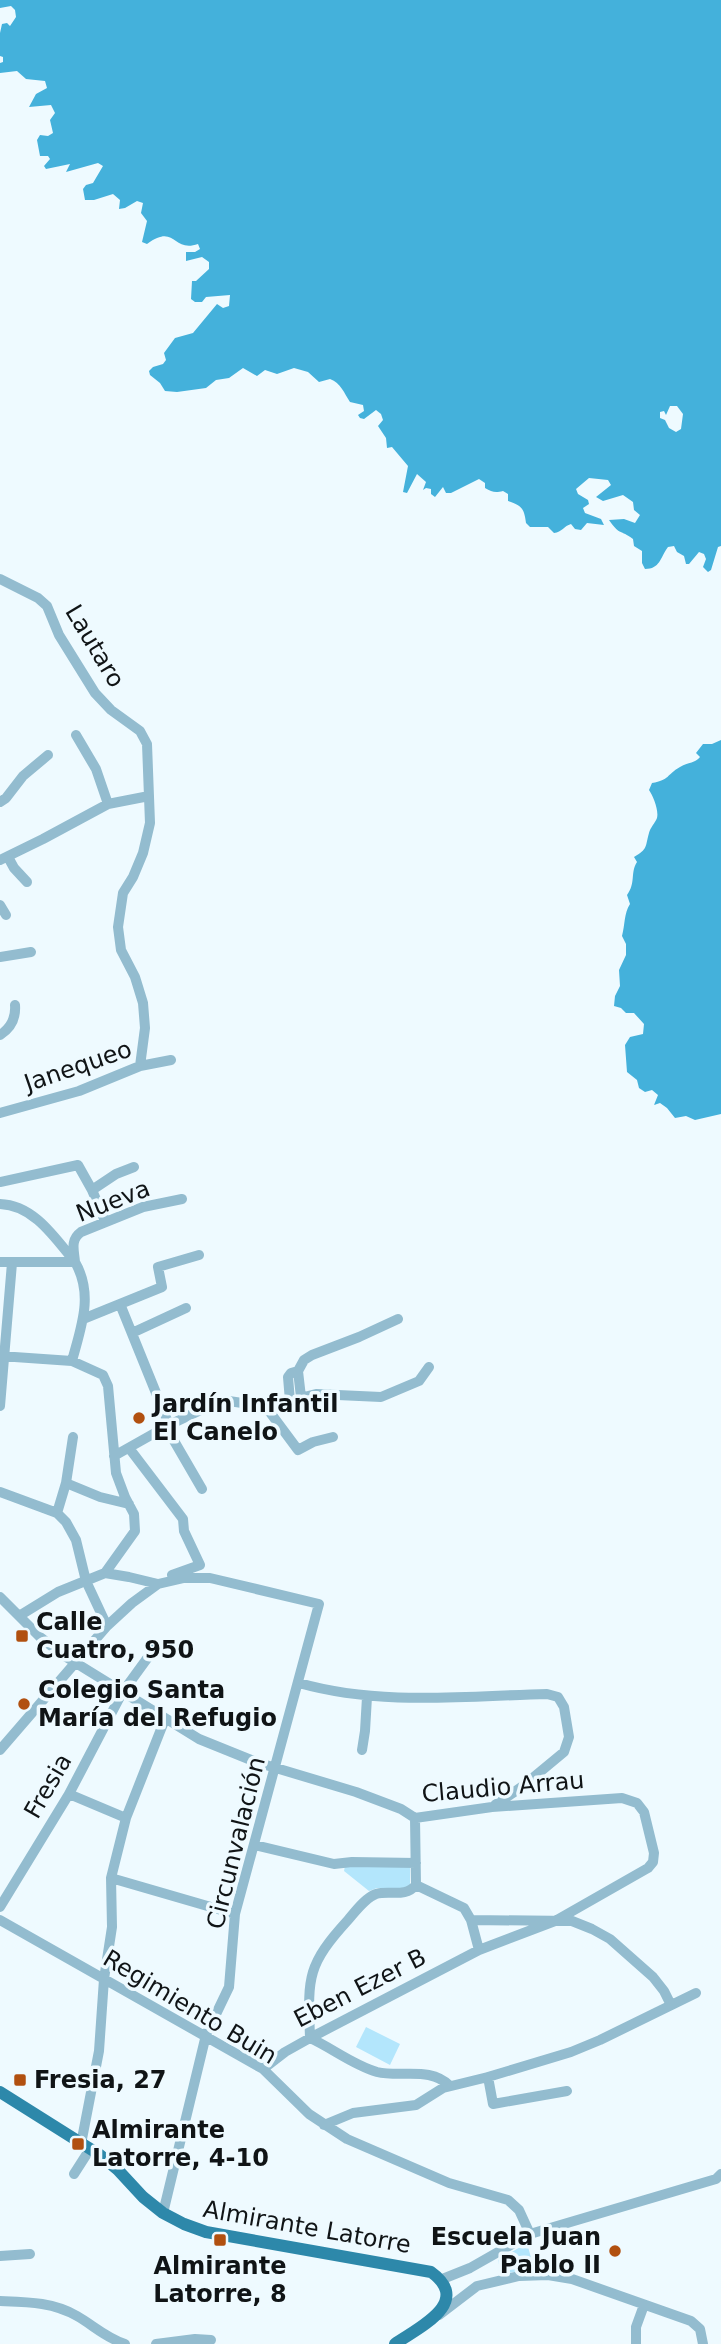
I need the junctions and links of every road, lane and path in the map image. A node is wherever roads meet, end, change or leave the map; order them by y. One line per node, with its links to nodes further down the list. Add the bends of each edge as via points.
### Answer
1 (0, 579): 4 (street, Lautaro, via 47,606 59,635 95,693 143,734)
2 (76, 735): 6 (street, via 96,769)
3 (48, 755): 5 (street)
4 (149, 796): 6 (street); 14 (street, Lautaro, via 150,822 143,853 123,893 118,927 121,950 143,1003 145,1028)
5 (0, 802)
6 (108, 804): 7 (street)
7 (4, 858): 8 (street)
8 (27, 882)
9 (31, 952): 10 (street)
10 (0, 957)
11 (15, 1005): 12 (street, via 13,1020)
12 (0, 1035)
13 (171, 1060): 14 (street, Janequeo)
14 (139, 1066): 15 (street, Janequeo, via 79,1091)
15 (0, 1114)
16 (134, 1167): 18 (street)
17 (0, 1182): 18 (street, via 78,1165)
18 (92, 1190): 21 (street)
19 (182, 1199): 21 (street, Nueva)
20 (0, 1203): 24 (street, via 30,1213)
21 (105, 1221): 24 (street, Nueva, via 76,1236)
22 (199, 1255): 25 (street, via 158,1267 162,1287)
23 (6, 1262): 24 (street, Nueva); 30 (street)
24 (75, 1262): 27 (street, via 85,1288)
25 (120, 1304): 27 (street); 29 (street)
26 (186, 1308): 29 (street)
27 (83, 1319): 31 (street)
28 (398, 1319): 33 (street, via 304,1360 288,1377)
29 (132, 1333): 36 (street)
30 (3, 1356): 31 (street); 34 (street)
31 (72, 1361): 40 (street, via 100,1373 107,1382)
32 (429, 1367): 33 (street, via 419,1381 381,1397 324,1394)
33 (296, 1399): 35 (street)
34 (0, 1406)
35 (269, 1411): 36 (street, via 222,1400); 38 (street, via 298,1450)
36 (167, 1426): 39 (street); 42 (street)
37 (73, 1437): 41 (street)
38 (333, 1437)
39 (130, 1448): 40 (street); 48 (street, via 183,1519 200,1565)
40 (114, 1456): 44 (street, via 118,1481)
41 (66, 1483): 44 (street); 45 (street)
42 (202, 1489)
43 (0, 1492): 45 (street)
44 (129, 1504): 46 (street, via 136,1519 135,1531)
45 (57, 1513): 47 (street, via 73,1534)
46 (105, 1573): 47 (street); 48 (street)
47 (86, 1581): 50 (street); 51 (street)
48 (163, 1583): 51 (street); 54 (street, Circunvalación, via 210,1578 319,1604)
49 (0, 1597): 50 (street, Claudio Arrau)
50 (19, 1616): 53 (street, Claudio Arrau)
51 (107, 1626): 53 (street)
52 (153, 1649): 55 (street, Fresia)
53 (75, 1663): 55 (street, Claudio Arrau); 58 (street)
54 (299, 1683): 56 (street); 60 (street, Circunvalación)
55 (122, 1693): 57 (street, Claudio Arrau); 61 (street, Fresia)
56 (368, 1697): 59 (street); 62 (street, via 547,1694 561,1700 569,1737 564,1752)
57 (165, 1719): 60 (street, Claudio Arrau, via 217,1747); 63 (street)
58 (0, 1750)
59 (362, 1750)
60 (276, 1768): 64 (street, Claudio Arrau, via 356,1792); 65 (street, Circunvalación)
61 (69, 1794): 63 (street); 70 (street, Fresia)
62 (492, 1807): 64 (street, Claudio Arrau); 66 (street, Claudio Arrau, via 630,1799 644,1812)
63 (126, 1818): 68 (street)
64 (415, 1818): 67 (street)
65 (255, 1845): 67 (street, via 334,1864); 71 (street, Circunvalación)
66 (654, 1853): 74 (street, Eben Ezer B, via 648,1868)
67 (416, 1863): 69 (street)
68 (111, 1878): 71 (street); 76 (street, via 112,1927)
69 (416, 1885): 73 (street, via 464,1908); 80 (street, via 407,1892 370,1897 326,1944 310,1982)
70 (0, 1907)
71 (235, 1914): 79 (street, Circunvalación, via 229,1987)
72 (0, 1920): 76 (street, Regimiento Buin)
73 (471, 1920): 74 (street); 75 (street)
74 (555, 1921): 75 (street, Eben Ezer B); 78 (street, via 572,1922 610,1939 653,1977)
75 (479, 1950): 80 (street, Eben Ezer B)
76 (103, 1979): 79 (street, Regimiento Buin); 87 (street)
77 (696, 1993): 78 (street)
78 (671, 2005): 82 (street, via 586,2046)
79 (206, 2035): 81 (street, Regimiento Buin); 90 (street, Circunvalación)
80 (310, 2038): 81 (street, Eben Ezer B); 83 (street, via 370,2070 430,2075)
81 (263, 2069): 86 (street, Regimiento Buin)
82 (488, 2077): 83 (street); 84 (street, via 493,2104)
83 (450, 2086): 86 (street, via 416,2105 353,2113)
84 (567, 2091)
85 (0, 2092): 87 (main road, Almirante Latorre)
86 (324, 2125): 91 (street, Regimiento Buin, via 449,2183 508,2200 519,2210)
87 (86, 2146): 89 (street); 90 (main road, Almirante Latorre)
88 (721, 2174): 91 (street)
89 (74, 2175)
90 (163, 2213): 95 (main road, Almirante Latorre, via 205,2232 420,2269)
91 (530, 2234): 94 (street)
92 (30, 2254): 93 (street)
93 (0, 2256)
94 (470, 2268): 95 (street); 96 (street)
95 (440, 2280): 99 (main road, via 445,2301)
96 (477, 2286): 98 (street, via 519,2276 561,2276); 99 (street)
97 (0, 2301): 101 (street, via 59,2307)
98 (644, 2305): 104 (street); 105 (street, via 694,2323)
99 (437, 2317): 103 (main road)
100 (211, 2340): 102 (street)
101 (125, 2344)
102 (156, 2344)
103 (395, 2344)
104 (636, 2344)
105 (704, 2344)

